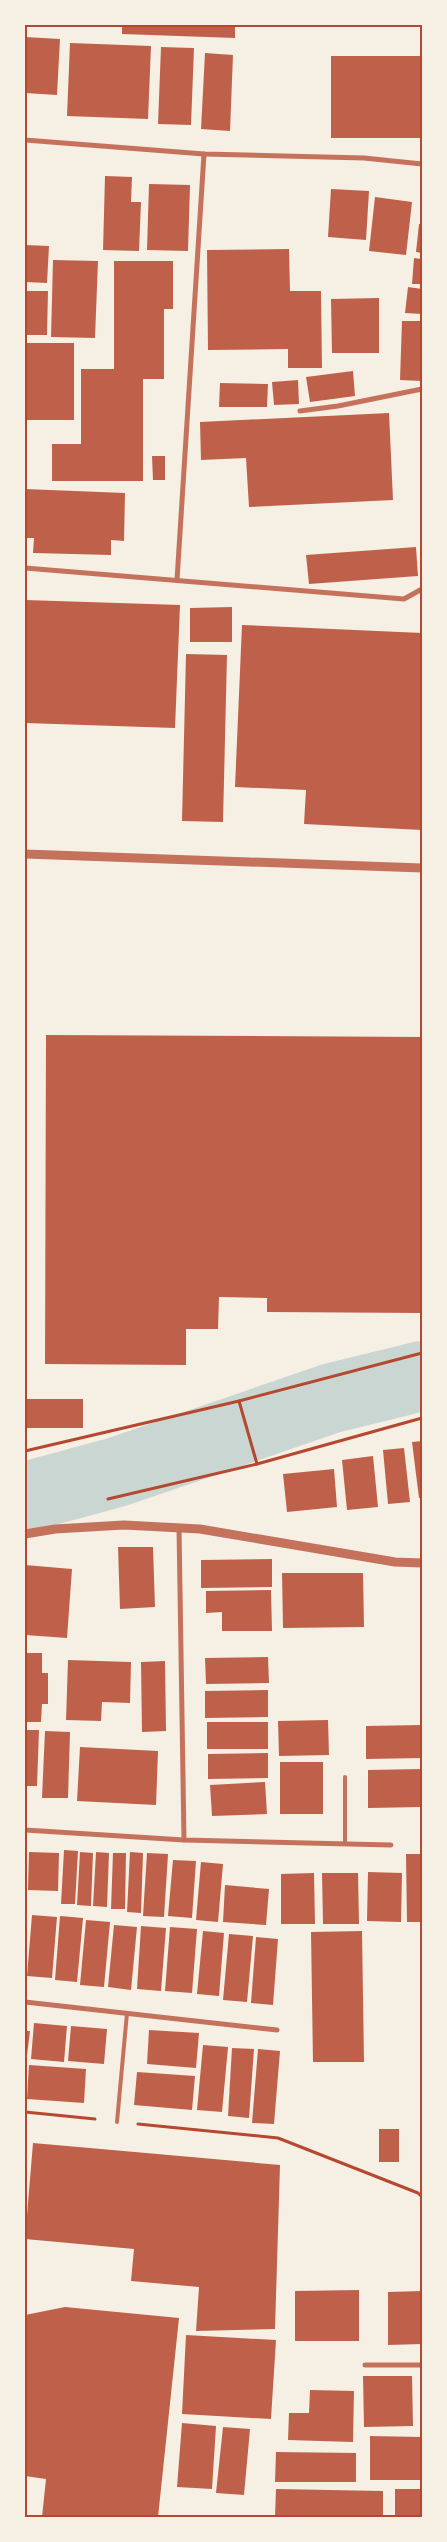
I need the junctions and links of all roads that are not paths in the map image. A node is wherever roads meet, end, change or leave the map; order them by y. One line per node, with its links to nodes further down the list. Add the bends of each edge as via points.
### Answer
1 (25, 140): 2 (street)
2 (204, 154): 3 (street, via 364,158); 7 (street)
3 (422, 164)
4 (422, 389): 5 (street)
5 (300, 411)
6 (25, 568): 7 (street)
7 (177, 580): 8 (street, via 404,599)
8 (422, 589)
9 (25, 854): 10 (street)
10 (422, 868)
11 (179, 1527): 12 (street, via 54,1529); 13 (street, via 395,1562); 16 (street)
12 (25, 1534)
13 (422, 1563)
14 (345, 1777): 17 (lane)
15 (25, 1830): 16 (street)
16 (184, 1840): 17 (street)
17 (345, 1844): 18 (street)
18 (390, 1846)
19 (25, 2002): 20 (street)
20 (128, 2013): 21 (street); 22 (lane)
21 (277, 2030)
22 (117, 2122)
23 (365, 2365): 24 (street)
24 (422, 2365)

